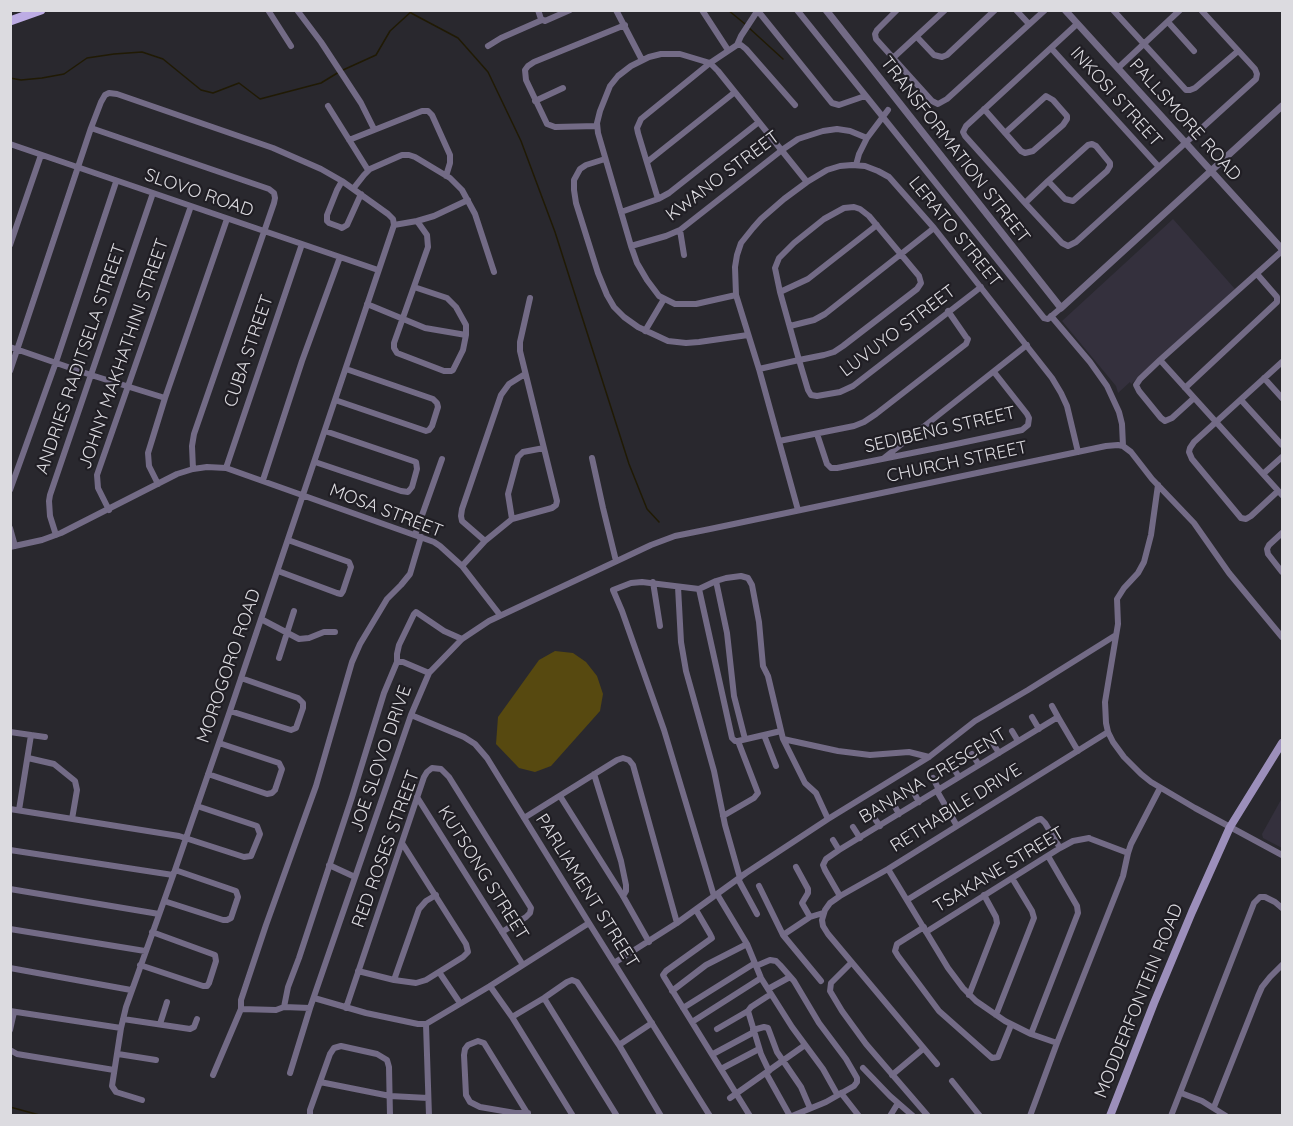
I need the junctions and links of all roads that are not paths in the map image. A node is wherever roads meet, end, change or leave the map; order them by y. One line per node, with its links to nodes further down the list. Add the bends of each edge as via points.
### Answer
1 (41, 10): 21 (main road)
2 (268, 10): 29 (street)
3 (297, 10): 52 (street, via 361,103)
4 (538, 10): 20 (street)
5 (570, 10): 20 (street)
6 (616, 10): 25 (street)
7 (702, 10): 32 (street)
8 (797, 10): 41 (street)
9 (826, 10): 104 (street, TRANSFORMATION STREET)
10 (897, 10): 35 (street, via 875,34)
11 (945, 10): 26 (street)
12 (995, 10): 26 (street, via 942,57 934,56)
13 (1016, 10): 23 (street)
14 (1044, 10): 23 (street)
15 (1065, 10): 24 (street, PALLSMORE ROAD)
16 (1113, 10): 27 (street)
17 (1180, 10): 22 (street)
18 (1201, 10): 34 (street)
19 (758, 11): 28 (street); 41 (street, via 832,103 839,105)
20 (542, 20): 30 (street)
21 (10, 21)
22 (1167, 22): 27 (street); 33 (street)
23 (1029, 24): 35 (street, via 940,104 932,101)
24 (1077, 24): 31 (street); 38 (street, PALLSMORE ROAD)
25 (625, 25): 36 (street); 42 (street, via 526,68)
26 (917, 37): 35 (street)
27 (1144, 44): 34 (street, via 1186,90 1195,88); 38 (street)
28 (737, 45): 32 (street); 43 (street, via 744,47)
29 (291, 46)
30 (488, 46)
31 (1051, 48): 46 (street); 63 (street, INKOSI STREET)
32 (728, 50): 37 (street)
33 (1194, 51)
34 (1238, 51): 56 (street, via 1256,71 1256,79)
35 (893, 58)
36 (642, 60): 37 (street, via 673,53); 50 (street, via 622,72 610,86)
37 (710, 63): 40 (street); 61 (street, via 640,119 637,128)
38 (1118, 68): 56 (street, PALLSMORE ROAD)
39 (563, 88): 42 (street)
40 (735, 92): 49 (street); 61 (street)
41 (865, 96): 48 (street)
42 (535, 101): 50 (street, via 549,126)
43 (795, 105)
44 (328, 106): 55 (street)
45 (1282, 106): 66 (street)
46 (984, 109): 53 (street); 77 (street, via 963,133)
47 (888, 110): 48 (street)
48 (882, 117): 54 (street); 106 (street, via 1044,318)
49 (759, 122): 58 (street); 76 (street)
50 (597, 126): 60 (street)
51 (91, 128): 64 (street); 68 (street, via 105,95 117,94 273,148); 86 (street, via 272,190 275,198)
52 (374, 129): 55 (street); 67 (street, via 422,111 430,112 450,155)
53 (1005, 133): 53 (street, via 1023,153 1029,153 1063,125 1067,116 1046,96)
54 (867, 138): 58 (street, KWANO STREET, via 830,129 794,141); 62 (street)
55 (350, 140): 65 (street)
56 (1186, 143): 63 (street); 66 (street, PALLSMORE ROAD)
57 (10, 144): 59 (street, SLOVO ROAD)
58 (782, 150): 71 (street); 85 (street, KWANO STREET)
59 (41, 155): 64 (street, SLOVO ROAD); 88 (street)
60 (605, 159): 79 (street); 109 (street, via 577,172 573,184 576,203 607,295 624,317)
61 (647, 162): 76 (street)
62 (856, 165): 71 (street, LERATO STREET, via 834,168); 84 (street, LERATO STREET, via 889,177)
63 (1159, 167): 77 (street, via 1070,245 1062,243)
64 (79, 169): 70 (street, SLOVO ROAD); 114 (street)
65 (368, 170): 67 (street, via 406,154); 72 (street)
66 (1212, 171): 90 (street, PALLSMORE ROAD); 104 (street)
67 (446, 176): 75 (street)
68 (342, 181): 72 (street); 74 (street, via 327,215 329,223 347,225)
69 (1048, 181): 69 (street, via 1093,144 1110,161 1107,171 1071,201); 77 (street)
70 (116, 182): 73 (street, SLOVO ROAD); 117 (street)
71 (807, 182): 100 (street, LERATO STREET, via 744,238 735,261)
72 (353, 189): 74 (street)
73 (153, 194): 78 (street, SLOVO ROAD); 124 (street, ANDRIES RADITSELA STREET)
74 (361, 194): 82 (street, via 388,214)
75 (468, 200): 81 (street); 95 (street)
76 (658, 200): 79 (street)
77 (1025, 203)
78 (191, 206): 80 (street, SLOVO ROAD); 126 (street, JOHNY MAKHATHINI STREET)
79 (621, 212): 89 (street)
80 (227, 219): 86 (street, SLOVO ROAD); 128 (street)
81 (417, 221): 82 (street); 98 (street, via 428,242)
82 (394, 225): 94 (street, MOROGORO ROAD)
83 (877, 225): 91 (street, LUVUYO STREET); 99 (street, via 808,279); 99 (street, LUVUYO STREET, via 864,211 854,207 830,215 779,258 776,273)
84 (934, 228): 91 (street); 97 (street, LERATO STREET)
85 (680, 230): 89 (street, KWANO STREET); 92 (street)
86 (264, 231): 87 (street, SLOVO ROAD); 147 (street, via 192,440)
87 (302, 244): 93 (street, SLOVO ROAD); 146 (street, CUBA STREET)
88 (10, 245)
89 (631, 246): 102 (street, via 647,280)
90 (1282, 250): 96 (street)
91 (900, 254): 108 (street, via 825,314); 115 (street, LUVUYO STREET, via 921,278 919,287 837,350)
92 (684, 255)
93 (340, 257): 94 (street, SLOVO ROAD); 149 (street)
94 (378, 270): 103 (street, MOROGORO ROAD)
95 (494, 272)
96 (1257, 274): 116 (street); 127 (street, via 1277,302)
97 (981, 286): 105 (street, LUVUYO STREET); 112 (street, LERATO STREET)
98 (414, 287): 107 (street); 110 (street, via 452,303 466,325)
99 (780, 292): 108 (street, LUVUYO STREET)
100 (736, 295): 102 (street, via 690,305); 111 (street, LERATO STREET)
101 (530, 298): 123 (street, via 520,347)
102 (664, 299): 109 (street)
103 (367, 304): 107 (street); 119 (street, MOROGORO ROAD)
104 (1061, 308): 106 (street)
105 (948, 311): 115 (street, LUVUYO STREET, via 845,390 811,395); 135 (street, via 968,339 964,346 871,418)
106 (1049, 318): 138 (street, via 1090,362 1112,394 1122,424)
107 (403, 319): 110 (street, via 430,329); 110 (street, via 395,351 444,371 453,370)
108 (790, 326): 115 (street, LUVUYO STREET)
109 (645, 331): 111 (street, via 668,341 686,343)
110 (466, 335)
111 (748, 335): 120 (street, LERATO STREET)
112 (1027, 345): 122 (street); 140 (street, LERATO STREET, via 1061,393)
113 (10, 347): 114 (street)
114 (18, 350): 117 (street); 121 (street)
115 (799, 360): 120 (street)
116 (1160, 360): 127 (street); 129 (street, via 1136,385 1161,418 1172,418)
117 (56, 362): 124 (street); 152 (street)
118 (1282, 362): 125 (street)
119 (346, 369): 131 (street, MOROGORO ROAD); 131 (street, via 433,399 438,410 431,428 426,430)
120 (759, 369): 136 (street, LERATO STREET)
121 (10, 371)
122 (994, 372): 143 (street); 143 (street, SEDIBENG STREET, via 1027,414 1029,422 1025,427)
123 (525, 374): 139 (street); 163 (street, via 509,384 501,395 462,509 462,521)
124 (91, 375): 126 (street); 159 (street, ANDRIES RADITSELA STREET, via 49,501)
125 (1264, 378): 130 (street); 132 (street)
126 (127, 386): 128 (street); 155 (street, JOHNY MAKHATHINI STREET, via 96,480)
127 (1185, 388): 129 (street)
128 (165, 398): 150 (street, via 148,453 149,466)
129 (1194, 398): 133 (street)
130 (1282, 398)
131 (335, 400): 134 (street, MOROGORO ROAD)
132 (1241, 400): 133 (street); 137 (street)
133 (1216, 422): 148 (street); 153 (street, via 1191,445 1190,454 1239,516 1246,519)
134 (325, 431): 145 (street, MOROGORO ROAD); 145 (street, via 416,462 412,487 408,492 400,491)
135 (817, 434): 136 (street); 143 (street, SEDIBENG STREET, via 831,468)
136 (779, 441): 156 (street, LERATO STREET)
137 (1282, 445)
138 (1123, 446): 140 (street, CHURCH STREET); 151 (street)
139 (544, 448): 157 (street, via 518,457 508,494); 157 (street, via 557,503 552,508)
140 (1078, 452): 156 (street, CHURCH STREET)
141 (1282, 457): 148 (street)
142 (592, 458): 165 (street)
143 (884, 458)
144 (442, 459): 160 (street)
145 (315, 462): 154 (street, MOROGORO ROAD)
146 (226, 468): 147 (street, MOSA STREET); 149 (street, MOSA STREET)
147 (193, 469): 150 (street, MOSA STREET)
148 (1263, 474): 153 (street)
149 (263, 480): 154 (street, MOSA STREET)
150 (158, 484): 155 (street, MOSA STREET)
151 (1158, 485): 179 (street, via 1144,562 1117,599); 180 (street, via 1194,523)
152 (10, 490)
153 (1280, 493)
154 (303, 496): 160 (street, MOSA STREET); 162 (street, MOROGORO ROAD)
155 (109, 510): 159 (street, MOSA STREET)
156 (798, 510): 165 (street, JOE SLOVO DRIVE, via 675,536)
157 (512, 519): 163 (street)
158 (10, 528): 164 (street)
159 (56, 535): 164 (street, MOSA STREET)
160 (418, 536): 166 (street, MOSA STREET, via 440,546); 306 (street, via 410,573 387,599 352,662 316,786 266,925)
161 (1281, 536): 168 (street, via 1267,549)
162 (288, 540): 167 (street, MOROGORO ROAD); 167 (street, via 349,562 351,567 341,594)
163 (485, 542): 166 (street)
164 (13, 547)
165 (616, 561): 174 (street, JOE SLOVO DRIVE)
166 (462, 566): 174 (street, MOSA STREET)
167 (278, 571): 175 (street, MOROGORO ROAD)
168 (1282, 572)
169 (716, 581): 172 (street); 192 (street, via 741,576 751,582 763,666); 200 (street)
170 (653, 582): 171 (street); 176 (street); 257 (street, via 613,590 664,730)
171 (678, 587): 172 (street); 229 (street, via 686,671)
172 (699, 589): 200 (street, via 731,735 733,740)
173 (294, 611): 178 (street)
174 (500, 615): 181 (street, JOE SLOVO DRIVE)
175 (261, 619): 178 (street); 185 (street, MOROGORO ROAD)
176 (660, 626)
177 (335, 632): 178 (street, via 304,639)
178 (287, 633): 182 (street)
179 (1116, 635): 195 (street, via 1105,702); 208 (street, via 975,722)
180 (1282, 637)
181 (462, 639): 183 (street, via 415,613 399,645); 184 (street, JOE SLOVO DRIVE)
182 (279, 658)
183 (397, 662): 184 (street); 247 (street)
184 (429, 673): 188 (street, JOE SLOVO DRIVE)
185 (241, 678): 187 (street, MOROGORO ROAD); 187 (street, via 299,699 303,708 297,726 291,730)
186 (1052, 706): 190 (street)
187 (230, 711): 202 (street, MOROGORO ROAD)
188 (411, 715): 230 (street, PARLIAMENT STREET, via 475,744); 251 (street, JOE SLOVO DRIVE)
189 (1032, 717): 191 (street)
190 (1058, 717): 191 (street, BANANA CRESCENT); 205 (street)
191 (1039, 729): 201 (street, BANANA CRESCENT)
192 (781, 731): 197 (street); 199 (street)
193 (1012, 731): 201 (street)
194 (10, 732): 196 (street)
195 (1108, 732): 205 (street, RETHABILE DRIVE); 217 (street, via 1132,765)
196 (31, 735): 198 (street); 209 (street)
197 (764, 735): 200 (street); 211 (street)
198 (45, 737)
199 (783, 739): 208 (street, via 870,755 909,752); 232 (street)
200 (741, 740): 229 (street, via 758,793)
201 (1018, 741): 206 (street, BANANA CRESCENT)
202 (219, 742): 213 (street, MOROGORO ROAD); 213 (street, via 280,764 282,771 275,790 267,794)
203 (992, 742): 206 (street)
204 (1282, 743): 236 (main road, MODDERFONTEIN ROAD)
205 (1078, 751): 234 (street, RETHABILE DRIVE)
206 (999, 753): 210 (street, BANANA CRESCENT)
207 (972, 754): 210 (street)
208 (929, 757): 232 (street)
209 (28, 758): 226 (street); 231 (street, via 54,764 75,781)
210 (979, 765): 215 (street, BANANA CRESCENT)
211 (776, 766)
212 (952, 766): 215 (street)
213 (208, 774): 224 (street, MOROGORO ROAD)
214 (594, 774): 220 (street); 258 (street, via 626,882); 271 (street, via 620,759 631,762)
215 (959, 777): 218 (street, BANANA CRESCENT)
216 (933, 778): 218 (street)
217 (1160, 788): 236 (street); 244 (street)
218 (938, 790): 222 (street, BANANA CRESCENT); 234 (street)
219 (913, 791): 222 (street)
220 (560, 796): 230 (street); 258 (street)
221 (417, 797): 240 (street, RED ROSES STREET); 275 (street, KUTSONG STREET); 275 (street, RED ROSES STREET, via 427,772 441,769 480,826 531,908 529,915)
222 (920, 802): 227 (street, BANANA CRESCENT)
223 (893, 803): 227 (street)
224 (197, 806): 237 (street, MOROGORO ROAD); 237 (street, via 255,825 260,830 254,853 246,858)
225 (10, 809): 226 (street)
226 (19, 810): 231 (street)
227 (899, 814): 233 (street, BANANA CRESCENT)
228 (872, 815): 233 (street)
229 (723, 816): 252 (street)
230 (524, 818): 270 (street, PARLIAMENT STREET)
231 (72, 819): 237 (street)
232 (828, 819): 252 (street)
233 (880, 826): 238 (street, BANANA CRESCENT)
234 (957, 826): 249 (street, RETHABILE DRIVE)
235 (853, 827): 238 (street)
236 (1230, 827): 245 (street); 261 (main road, MODDERFONTEIN ROAD)
237 (187, 838): 250 (street, MOROGORO ROAD)
238 (860, 838): 243 (street, BANANA CRESCENT)
239 (833, 840): 243 (street)
240 (402, 843): 256 (street); 287 (street, RED ROSES STREET)
241 (1060, 848): 244 (street, TSAKANE STREET, via 1072,841 1090,839); 246 (street, TSAKANE STREET); 262 (street, via 1045,823 1037,820)
242 (10, 850): 250 (street)
243 (839, 850): 259 (street, via 823,865)
244 (1128, 853): 323 (street, via 1123,876)
245 (1282, 855)
246 (1048, 856): 253 (street, TSAKANE STREET); 322 (street, via 1078,912)
247 (329, 865): 251 (street); 302 (street)
248 (796, 867): 269 (street, via 808,889 802,903)
249 (888, 868): 259 (street, RETHABILE DRIVE); 262 (street)
250 (174, 873): 263 (street, MOROGORO ROAD); 263 (street, via 236,891 238,897 231,918 223,920)
251 (356, 877): 298 (street, JOE SLOVO DRIVE)
252 (739, 878): 257 (street); 268 (street)
253 (1011, 878): 260 (street, TSAKANE STREET); 309 (street, via 1034,918)
254 (759, 886): 276 (street)
255 (10, 889): 267 (street)
256 (436, 895): 288 (street, via 468,949 465,956); 291 (street, via 419,909)
257 (716, 895): 265 (street); 278 (street)
258 (623, 896): 277 (street)
259 (840, 896): 266 (street, RETHABILE DRIVE)
260 (984, 896): 273 (street, TSAKANE STREET); 297 (street, via 997,923)
261 (1199, 899): 368 (main road, MODDERFONTEIN ROAD); 369 (main road, MODDERFONTEIN ROAD)
262 (907, 900): 273 (street)
263 (164, 901): 267 (street, MOROGORO ROAD)
264 (1282, 908): 343 (street, via 1265,897 1256,899)
265 (696, 910): 271 (street); 295 (street, via 712,938 664,973)
266 (823, 913): 269 (street); 281 (street, via 828,934)
267 (159, 914): 274 (street, MOROGORO ROAD)
268 (757, 914)
269 (810, 916): 276 (street)
270 (589, 923): 280 (street, PARLIAMENT STREET); 284 (street)
271 (677, 923): 277 (street)
272 (10, 929): 279 (street)
273 (925, 929): 297 (street); 317 (street, TSAKANE STREET, via 897,944 895,951 939,1011 992,1059 998,1057)
274 (152, 932): 279 (street, MOROGORO ROAD); 282 (street, via 215,955 209,983 203,986)
275 (502, 932): 284 (street, KUTSONG STREET)
276 (783, 935): 292 (street)
277 (649, 942): 280 (street)
278 (747, 944): 283 (street); 295 (street, via 706,965)
279 (145, 951): 282 (street, MOROGORO ROAD)
280 (615, 963): 314 (street, PARLIAMENT STREET)
281 (851, 963): 327 (street); 340 (street, via 831,983 830,991)
282 (140, 964): 294 (street, MOROGORO ROAD)
283 (755, 964): 289 (street, via 776,961); 290 (street); 305 (street)
284 (523, 965): 293 (street)
285 (1282, 965): 350 (street, via 1262,987)
286 (10, 968): 294 (street)
287 (358, 971): 291 (street); 304 (street, RED ROSES STREET)
288 (440, 972): 291 (street, via 416,983); 301 (street)
289 (790, 977): 296 (street); 344 (street, via 857,1078 856,1084)
290 (761, 978): 296 (street); 313 (street)
291 (394, 980)
292 (820, 981)
293 (490, 986): 301 (street); 310 (street)
294 (131, 990): 311 (street, MOROGORO ROAD)
295 (672, 991): 305 (street)
296 (770, 992): 308 (street); 325 (street)
297 (969, 995): 309 (street)
298 (314, 998): 303 (street, JOE SLOVO DRIVE); 304 (street)
299 (544, 998): 310 (street); 324 (street, via 570,981 577,982); 357 (street)
300 (167, 1002): 315 (street)
301 (460, 1004): 316 (street)
302 (284, 1007): 303 (street); 306 (street, via 276,1011)
303 (310, 1008): 338 (street, JOE SLOVO DRIVE)
304 (346, 1008): 316 (street)
305 (682, 1008): 313 (street)
306 (241, 1009): 339 (street)
307 (12, 1011): 318 (street); 320 (street)
308 (748, 1011): 319 (street); 321 (street)
309 (996, 1015): 317 (street)
310 (512, 1017): 356 (street)
311 (123, 1019): 315 (street); 318 (street, MOROGORO ROAD)
312 (197, 1019): 315 (street, via 190,1029)
313 (692, 1022): 330 (street)
314 (652, 1023): 324 (street); 359 (street, PARLIAMENT STREET)
315 (160, 1024)
316 (426, 1024): 347 (street)
317 (1011, 1025): 322 (street)
318 (121, 1028): 329 (street, MOROGORO ROAD)
319 (717, 1029)
320 (10, 1030)
321 (754, 1031): 326 (street); 330 (street); 332 (street, via 768,1028)
322 (1031, 1034): 323 (street)
323 (1057, 1043): 367 (street)
324 (619, 1045): 358 (street)
325 (805, 1045): 332 (street); 344 (street)
326 (759, 1049): 335 (street); 337 (street)
327 (923, 1049): 333 (street); 340 (street)
328 (10, 1050): 336 (street)
329 (118, 1054): 331 (street); 336 (street, MOROGORO ROAD)
330 (713, 1054): 335 (street)
331 (156, 1060)
332 (783, 1060): 337 (street); 351 (street)
333 (937, 1064)
334 (863, 1068): 349 (street)
335 (721, 1069): 346 (street)
336 (114, 1070): 348 (street, via 114,1090)
337 (768, 1072): 346 (street); 361 (street)
338 (290, 1073)
339 (213, 1075)
340 (892, 1075): 365 (street)
341 (952, 1081): 366 (street)
342 (320, 1082): 345 (street); 345 (street, via 331,1052 343,1047 385,1058); 353 (street)
343 (1181, 1092): 350 (street); 370 (street)
344 (839, 1094): 351 (street); 362 (street)
345 (390, 1096): 347 (street); 354 (street)
346 (733, 1096): 360 (street)
347 (428, 1098): 355 (street)
348 (142, 1100)
349 (898, 1103): 363 (street); 364 (street)
350 (1214, 1107): 371 (street)
351 (813, 1110): 361 (street)
352 (529, 1114): 352 (street, via 484,1043 468,1045 464,1055 466,1095 470,1102)
353 (310, 1116)
354 (390, 1116)
355 (429, 1116)
356 (573, 1116)
357 (617, 1116)
358 (661, 1116)
359 (710, 1116)
360 (750, 1116)
361 (791, 1116)
362 (859, 1116)
363 (890, 1116)
364 (913, 1116)
365 (928, 1116)
366 (980, 1116)
367 (1030, 1116)
368 (1110, 1116)
369 (1115, 1116)
370 (1171, 1116)
371 (1226, 1116)

